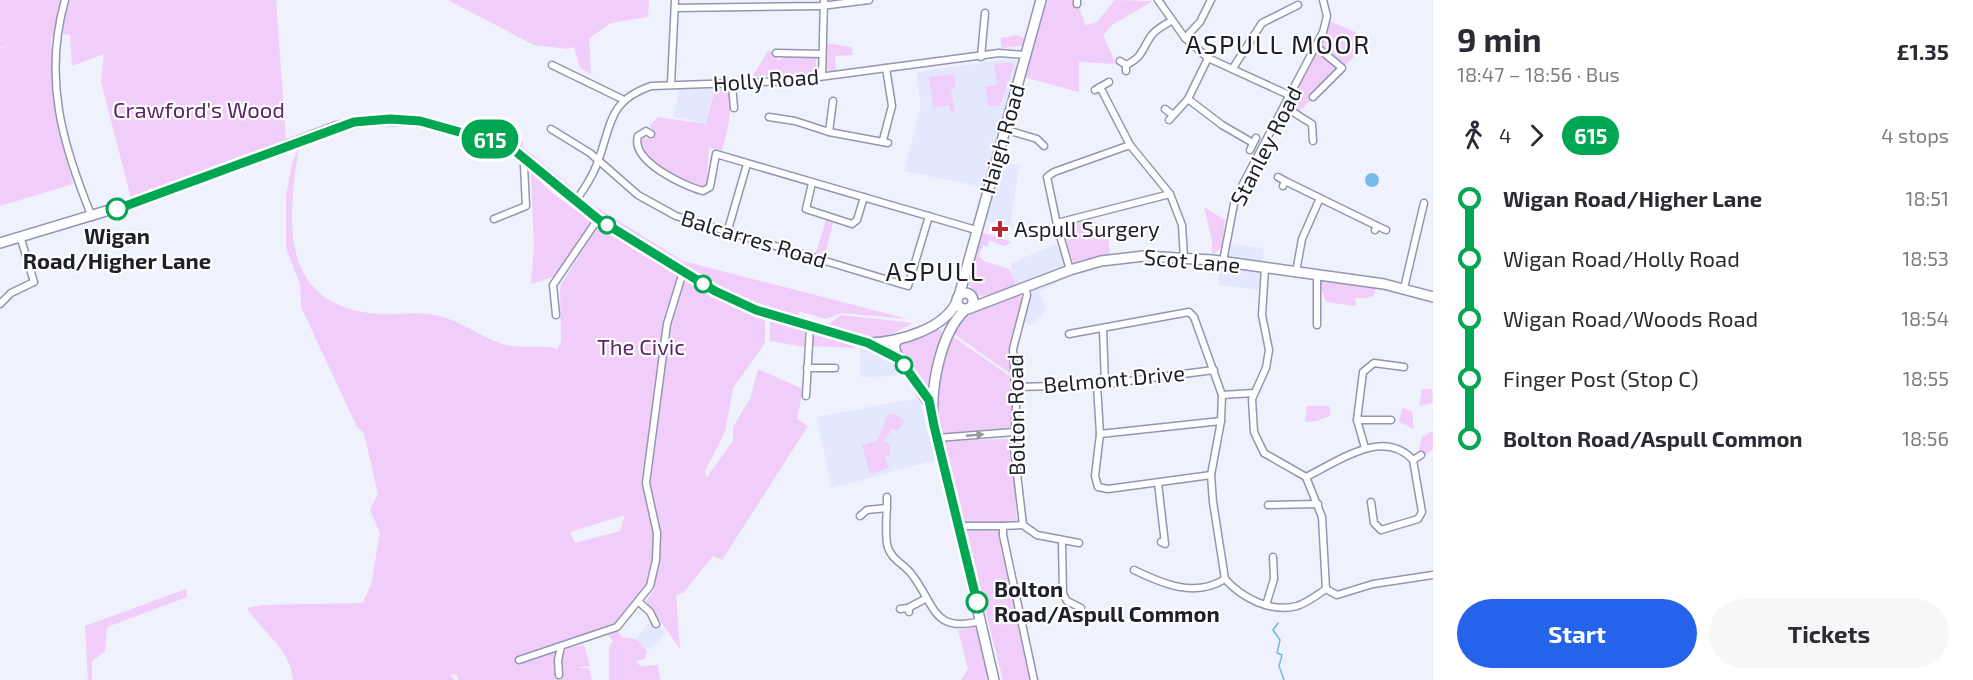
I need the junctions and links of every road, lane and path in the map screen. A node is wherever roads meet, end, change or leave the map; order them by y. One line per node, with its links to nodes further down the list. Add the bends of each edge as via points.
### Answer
1 (65, 0): 56 (street, via 56,38 57,100 66,147)
2 (675, 0): 10 (street)
3 (869, 0): 8 (street)
4 (1041, 0): 17 (main road, Haigh Road)
5 (1158, 0): 12 (street)
6 (1211, 0): 13 (street, via 1200,22)
7 (1323, 0): 14 (street, Stanley Road, via 1327,20)
8 (824, 3): 10 (street); 16 (street)
9 (1300, 5): 23 (street, via 1262,23)
10 (675, 8): 26 (street)
11 (985, 13): 18 (street)
12 (1171, 21): 13 (street); 21 (street, via 1151,37 1138,58)
13 (1185, 38): 19 (street)
14 (1317, 47): 28 (street, Stanley Road); 29 (street, via 1342,68)
15 (776, 53): 16 (street)
16 (822, 54): 24 (street)
17 (1025, 55): 18 (street, Holly Road, via 1011,52); 38 (main road, Haigh Road)
18 (981, 57): 22 (street, Holly Road)
19 (1208, 57): 23 (street); 30 (street)
20 (552, 65): 31 (street)
21 (1124, 66)
22 (886, 68): 24 (street, Holly Road); 40 (street, via 892,106 885,141)
23 (1233, 68): 28 (street)
24 (822, 76): 27 (street, Holly Road)
25 (1109, 82): 43 (street, via 1098,89)
26 (670, 84): 27 (street, Holly Road); 31 (street, Holly Road, via 651,86)
27 (732, 84): 33 (street)
28 (1291, 96): 34 (street, Stanley Road)
29 (1313, 97)
30 (1188, 99): 35 (street, via 1171,117); 42 (street)
31 (624, 100): 46 (street, via 612,116)
32 (833, 101): 40 (street)
33 (734, 108)
34 (1285, 108): 41 (street, via 1312,124); 66 (street, Stanley Road, via 1235,199)
35 (1165, 109)
36 (769, 117): 40 (street)
37 (551, 129): 46 (street, Balcarres Road)
38 (1004, 129): 44 (street, via 1037,139); 60 (main road, Haigh Road)
39 (648, 131): 47 (street, via 637,141 642,155 668,176 697,190 710,187 713,154)
40 (829, 132)
41 (1313, 141)
42 (1253, 144)
43 (1130, 145): 50 (street); 59 (street, via 1048,175)
44 (1044, 146)
45 (527, 159): 53 (main road); 56 (main road, via 501,142 420,121 354,122); 57 (street, via 526,206)
46 (599, 160): 53 (street); 62 (street, Balcarres Road, via 655,206 689,222)
47 (747, 164): 49 (street); 62 (street)
48 (1278, 177): 52 (street)
49 (812, 183): 51 (street); 51 (street, via 806,209 852,224)
50 (1170, 194): 59 (street); 65 (street, via 1182,225)
51 (864, 197): 55 (street)
52 (1320, 198): 61 (street); 70 (street, via 1302,239)
53 (575, 202): 58 (main road)
54 (1424, 203): 73 (street)
55 (928, 216): 60 (street); 62 (street, Balcarres Road, via 908,286)
56 (92, 217): 63 (main road)
57 (494, 219)
58 (598, 219): 69 (main road); 79 (street, via 553,285)
59 (1056, 223): 68 (street)
60 (976, 230): 74 (main road, Haigh Road, via 963,278)
61 (1386, 230)
62 (727, 233)
63 (20, 235): 64 (main road); 77 (street, via 34,282 11,293)
64 (0, 243)
65 (1184, 257): 66 (main road, Scot Lane); 68 (main road, Scot Lane, via 1122,258)
66 (1223, 261): 67 (main road, Scot Lane)
67 (1265, 268): 70 (main road, Scot Lane); 98 (street, via 1262,315 1269,350 1266,368)
68 (1070, 270): 72 (main road, Scot Lane)
69 (682, 272): 81 (main road, via 741,304); 132 (street, via 667,324 646,483 657,533 656,560 650,586)
70 (1296, 272): 71 (main road, Scot Lane)
71 (1317, 275): 73 (main road, Scot Lane); 80 (street)
72 (1025, 287): 76 (main road, Scot Lane); 97 (street, Bolton Road, via 1027,294 1013,349)
73 (1404, 288): 75 (main road, Scot Lane)
74 (964, 297): 76 (main road); 78 (main road, via 958,306); 78 (main road, Haigh Road, via 973,304); 82 (main road, via 948,316)
75 (1433, 297)
76 (993, 301): 78 (main road, Scot Lane)
77 (0, 304)
78 (966, 310): 85 (main road)
79 (556, 315)
80 (1317, 325)
81 (810, 327): 87 (main road); 90 (street)
82 (929, 327): 85 (main road, via 940,329); 86 (main road)
83 (1103, 329): 84 (street); 92 (street, via 1192,314); 95 (street)
84 (1069, 334)
85 (945, 338): 93 (main road)
86 (898, 339): 87 (main road); 88 (main road, via 894,348)
87 (868, 343): 88 (main road)
88 (899, 359): 96 (main road)
89 (1404, 367): 102 (street, via 1381,362 1366,367 1360,380)
90 (807, 368): 91 (street); 99 (street)
91 (835, 368)
92 (1214, 370): 95 (street, Belmont Drive); 100 (street)
93 (936, 380): 96 (main road, via 927,387); 101 (main road)
94 (1097, 384): 95 (street, Belmont Drive); 97 (street, Belmont Drive); 106 (street)
95 (1106, 384)
96 (919, 386): 101 (main road)
97 (1015, 387): 105 (street, Bolton Road)
98 (1254, 393): 100 (street); 112 (street, via 1251,420 1259,446 1264,453)
99 (806, 396)
100 (1222, 396): 104 (street)
101 (932, 409): 107 (main road)
102 (1357, 420): 103 (street); 108 (street)
103 (1391, 420)
104 (1221, 421): 106 (street); 111 (street)
105 (1014, 432): 107 (street, one-way to 105); 120 (street, Bolton Road)
106 (1100, 434): 113 (street, via 1095,476 1098,487)
107 (937, 438): 121 (main road)
108 (1365, 448): 110 (street, via 1396,448); 112 (street)
109 (1421, 455): 110 (street)
110 (1413, 460): 115 (street, via 1422,512 1418,519 1381,530 1374,523)
111 (1211, 475): 113 (street); 129 (street)
112 (1306, 477): 116 (street)
113 (1158, 483): 124 (street, via 1165,544)
114 (888, 497): 118 (street)
115 (1371, 502)
116 (1318, 504): 117 (street); 130 (street)
117 (1268, 505)
118 (888, 507): 119 (street, via 867,510); 131 (street, via 887,546 895,561 914,578)
119 (859, 517)
120 (1023, 525): 122 (street); 123 (street, via 1034,534)
121 (960, 526): 122 (street); 136 (main road)
122 (1003, 526): 142 (street)
123 (1062, 541): 125 (street); 134 (street, via 1063,594 1067,601)
124 (1161, 542)
125 (1079, 543)
126 (1273, 557): 133 (street, via 1274,579)
127 (1134, 570): 129 (street, via 1171,587 1206,587)
128 (1433, 575): 130 (street, via 1373,584 1336,595)
129 (1225, 579): 133 (street, via 1236,591)
130 (1326, 589): 133 (street, via 1299,606 1281,609)
131 (925, 599): 135 (street, via 908,610); 136 (street, via 940,616 955,625)
132 (639, 602): 137 (street); 138 (street, via 617,627)
133 (1266, 605)
134 (1081, 608)
135 (900, 609)
136 (981, 621): 141 (main road)
137 (656, 624)
138 (561, 647): 139 (street); 140 (street)
139 (519, 660)
140 (559, 675)
141 (994, 680)
142 (1035, 680)

